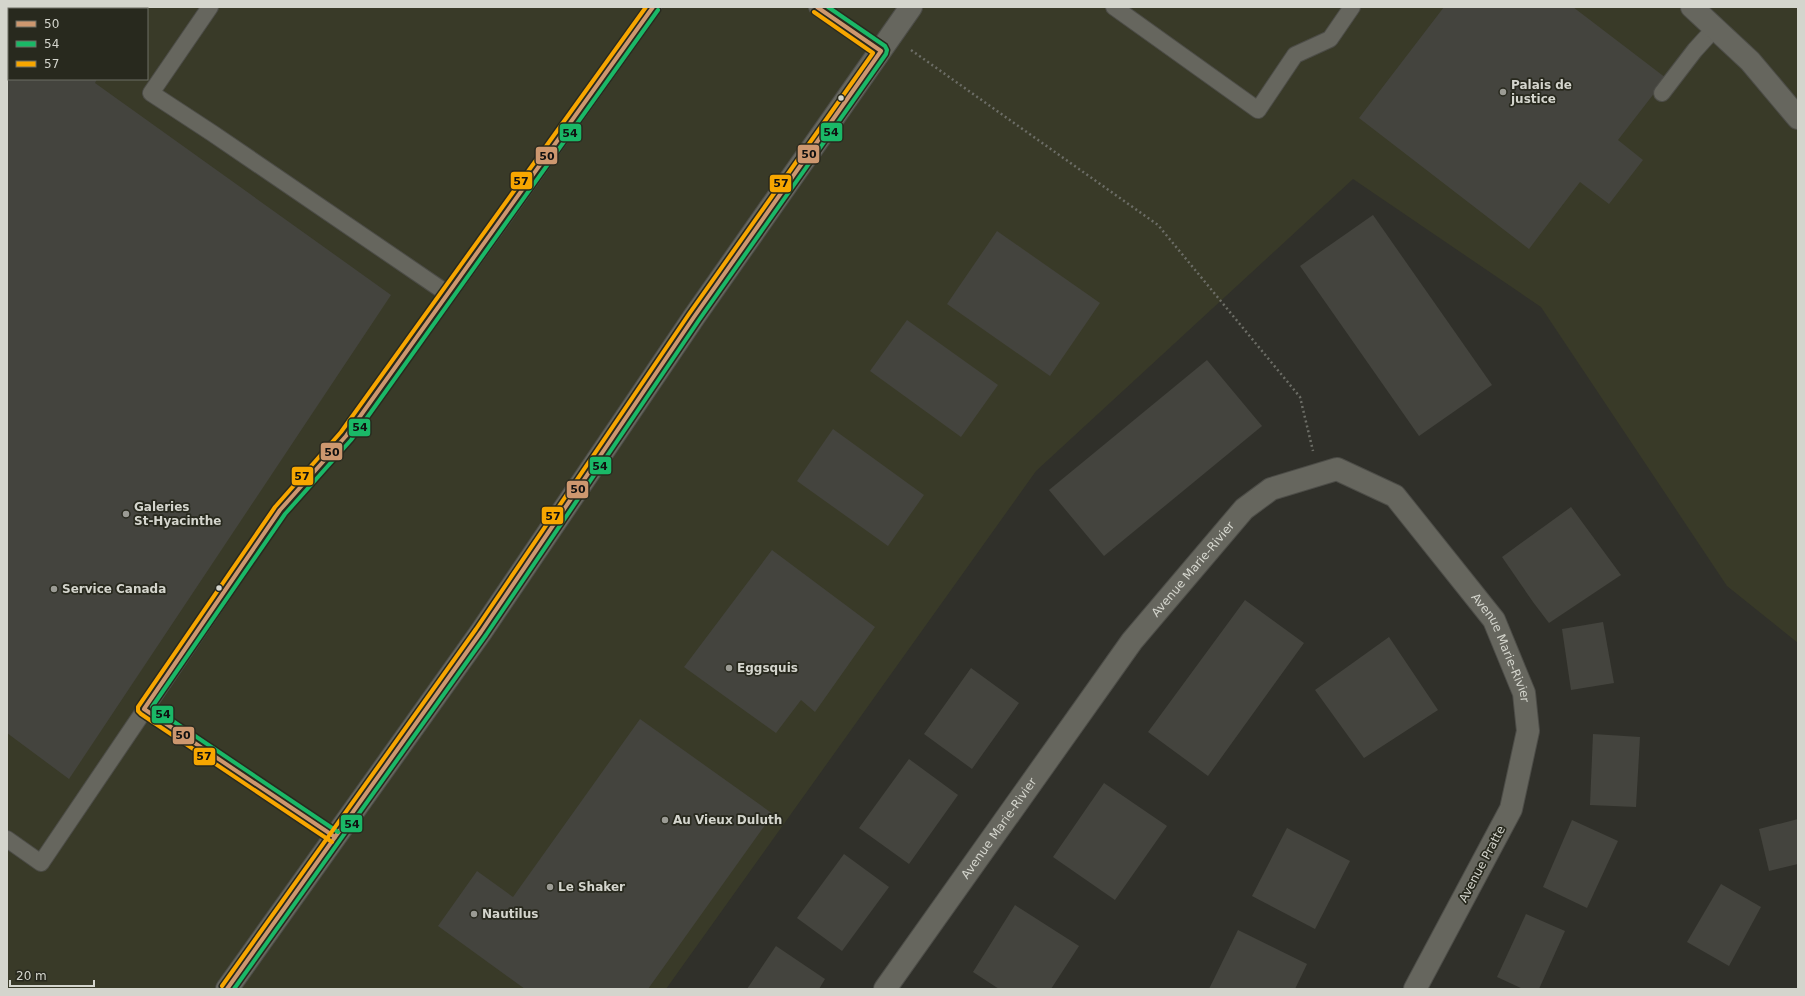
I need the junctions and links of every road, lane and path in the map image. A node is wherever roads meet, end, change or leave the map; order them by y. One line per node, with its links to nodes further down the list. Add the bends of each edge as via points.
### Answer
1 (210, 7): 12 (lane, via 151,93)
2 (653, 7): 12 (lane)
3 (817, 7): 9 (lane)
4 (910, 7): 9 (street)
5 (1114, 7): 6 (lane, via 1258,110 1295,55 1330,39)
6 (1352, 7)
7 (1692, 7): 8 (street)
8 (1715, 28): 10 (lane); 11 (street, via 1750,61)
9 (886, 43): 13 (path, via 1158,225 1300,397); 16 (street, via 694,317 481,632)
10 (1662, 93)
11 (1797, 115)
12 (448, 294): 14 (lane, via 346,436 280,510)
13 (1319, 474): 15 (street, Avenue Marie-Rivier, via 1337,469 1395,496 1494,620 1524,693); 19 (street, Avenue Marie-Rivier, via 1272,489 1244,509 1132,641)
14 (144, 709): 16 (lane); 17 (lane, via 40,863)
15 (1528, 731): 20 (street, Avenue Pratte, via 1511,809)
16 (335, 837): 18 (street)
17 (7, 839)
18 (227, 989)
19 (885, 989)
20 (1415, 989)

